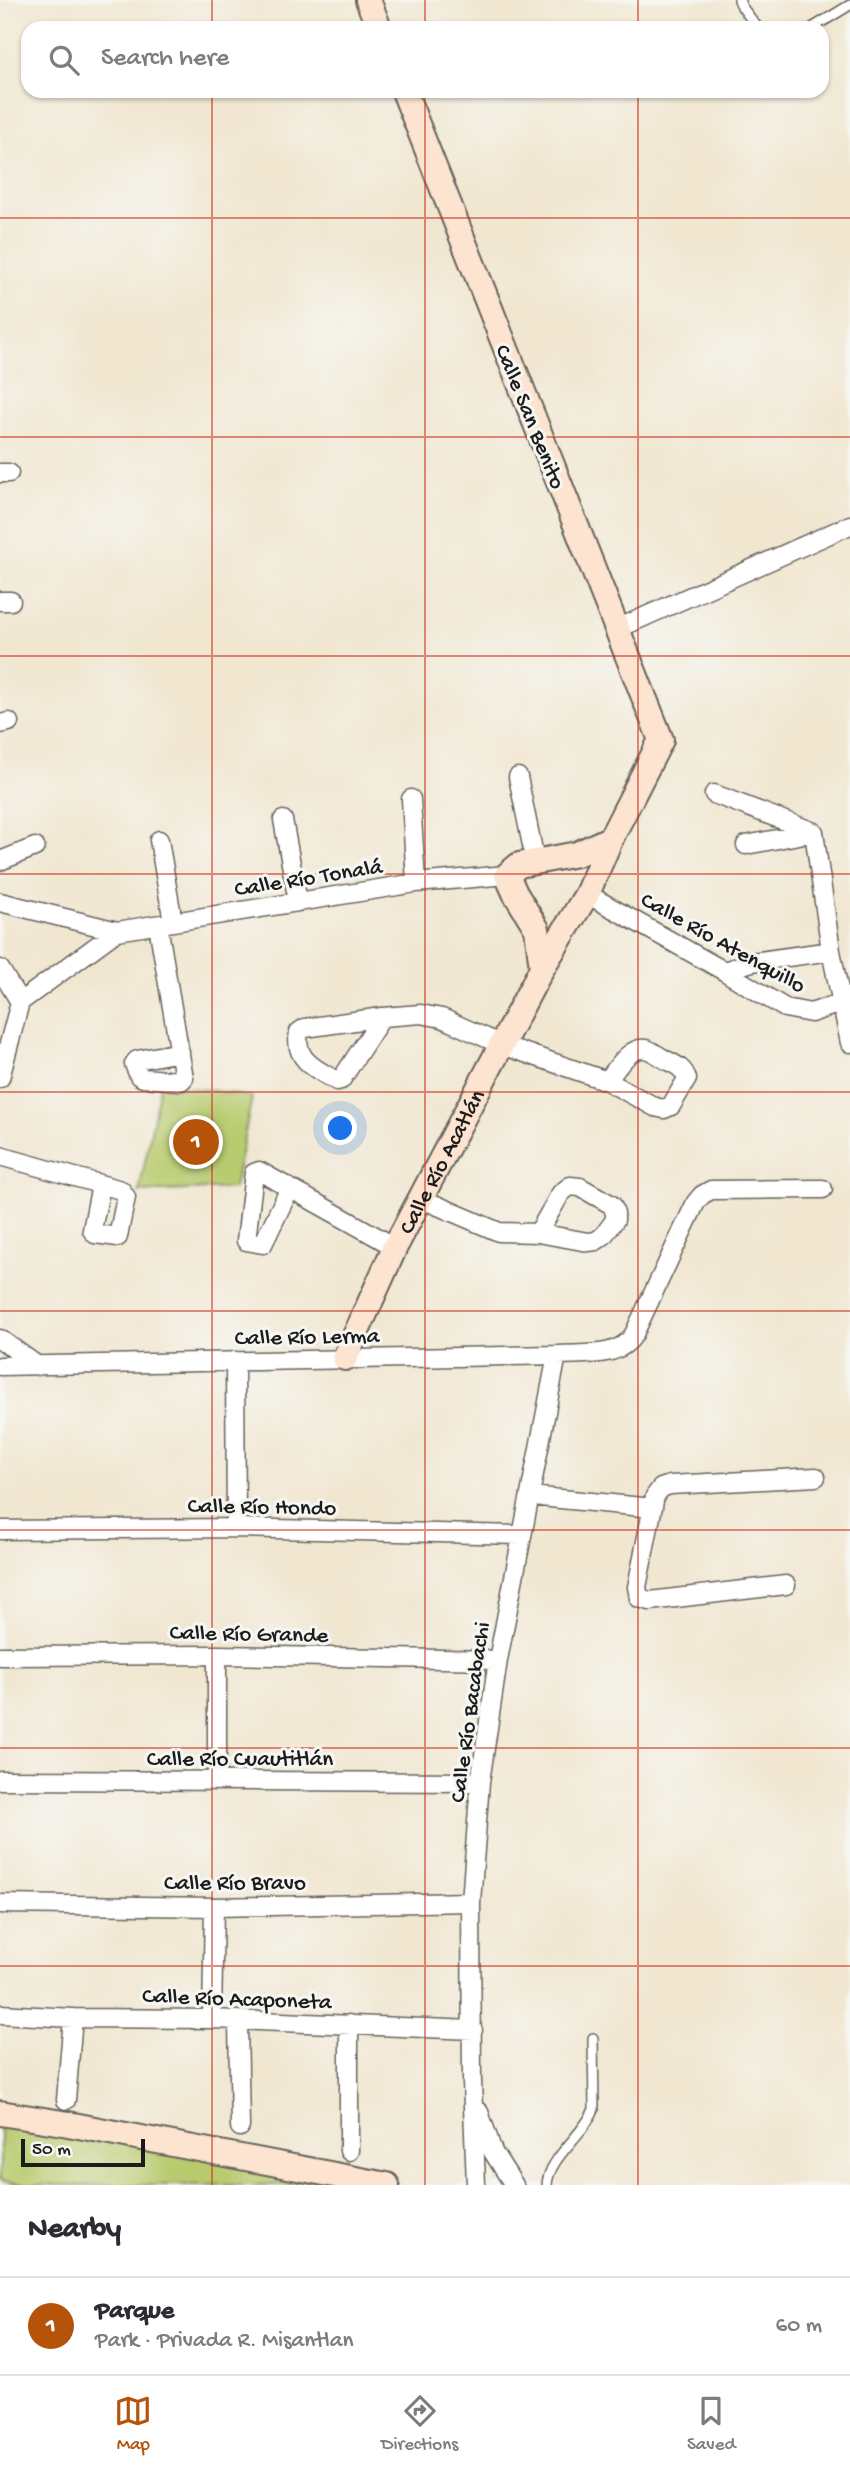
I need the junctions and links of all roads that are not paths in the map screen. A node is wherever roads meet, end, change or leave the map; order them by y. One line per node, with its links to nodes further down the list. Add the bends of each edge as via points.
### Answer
1 (368, 0): 4 (street)
2 (739, 0): 5 (lane)
3 (850, 5): 6 (lane)
4 (376, 21)
5 (753, 21)
6 (824, 21)
7 (407, 98): 9 (street, Calle San Benito)
8 (850, 525): 9 (street)
9 (617, 629): 10 (street, Calle San Benito)
10 (661, 740): 16 (street, Calle Río Acatlán)
11 (518, 777): 21 (street)
12 (714, 794): 15 (street)
13 (411, 799): 24 (street)
14 (283, 820): 27 (street)
15 (814, 832): 18 (street); 32 (street, Calle Río Atenquillo)
16 (611, 838): 20 (street); 25 (street, Calle Río Acatlán)
17 (159, 840): 28 (street)
18 (746, 845)
19 (34, 847): 22 (street)
20 (577, 854): 21 (street); 25 (street)
21 (535, 860): 23 (street)
22 (0, 861)
23 (507, 875): 24 (street, Calle Río Tonalá); 29 (street)
24 (416, 883): 27 (street, Calle Río Tonalá)
25 (591, 884): 31 (street, Calle Río Acatlán); 35 (street, Calle Río Atenquillo)
26 (0, 902): 30 (street, Calle Río Tonalá)
27 (298, 902): 28 (street, Calle Río Tonalá)
28 (165, 924): 30 (street, Calle Río Tonalá); 41 (street)
29 (537, 929): 31 (street); 33 (street)
30 (117, 931): 36 (street, Calle Río Tonalá)
31 (566, 931): 33 (street, Calle Río Acatlán)
32 (831, 951): 35 (street, via 752,962); 37 (street, Calle Río Atenquillo)
33 (542, 968): 40 (street, Calle Río Acatlán)
34 (0, 969): 36 (street)
35 (724, 971): 37 (street, Calle Río Atenquillo, via 799,1012 811,1013)
36 (20, 1002): 42 (street)
37 (840, 1003): 39 (street, Calle Río Atenquillo)
38 (382, 1017): 38 (street, via 341,1080 309,1065 301,1056 297,1039 305,1028); 40 (street, via 421,1014 442,1018)
39 (850, 1043)
40 (502, 1045): 43 (street); 48 (street, Calle Río Acatlán)
41 (180, 1052)
42 (0, 1078)
43 (607, 1081)
44 (0, 1156): 45 (street)
45 (101, 1185): 45 (street, via 92,1230 118,1237 125,1193)
46 (290, 1188): 50 (street)
47 (823, 1189): 52 (street, Calle Río Lerma, via 711,1189 696,1202 627,1345 615,1351)
48 (422, 1199): 49 (street, via 499,1233); 50 (street, Calle Río Acatlán)
49 (538, 1233)
50 (395, 1247): 53 (street, Calle Río Acatlán)
51 (0, 1339): 56 (street)
52 (557, 1355): 53 (street, Calle Río Lerma); 58 (street, Calle Río Bacabachi)
53 (345, 1358): 54 (street, Calle Río Lerma)
54 (235, 1361): 56 (street, Calle Río Lerma); 60 (street)
55 (0, 1366): 56 (street, Calle Río Lerma)
56 (38, 1366)
57 (816, 1477): 59 (street, via 670,1485 655,1496)
58 (530, 1496): 59 (street); 62 (street, Calle Río Bacabachi)
59 (653, 1508): 63 (street, via 636,1587 639,1598 650,1601)
60 (236, 1528): 61 (street, Calle Río Hondo); 62 (street, Calle Río Hondo)
61 (0, 1530)
62 (522, 1535): 66 (street, Calle Río Bacabachi)
63 (786, 1585)
64 (217, 1655): 65 (street, Calle Río Grande); 66 (street, Calle Río Grande); 68 (street)
65 (0, 1656)
66 (498, 1660): 69 (street, Calle Río Bacabachi)
67 (0, 1780): 68 (street, Calle Río Cuautitlán)
68 (217, 1781): 69 (street, Calle Río Cuautitlán)
69 (480, 1782): 70 (street, Calle Río Bacabachi)
70 (471, 1902): 72 (street, Calle Río Bravo); 78 (street, Calle Río Bacabachi)
71 (0, 1904): 72 (street, Calle Río Bravo)
72 (214, 1907): 75 (street)
73 (0, 2014): 74 (street, Calle Río Acaponeta)
74 (73, 2018): 75 (street, Calle Río Acaponeta); 81 (street)
75 (212, 2019): 76 (street, Calle Río Acaponeta)
76 (238, 2021): 77 (street, Calle Río Acaponeta); 83 (street)
77 (349, 2024): 78 (street, Calle Río Acaponeta); 84 (street)
78 (473, 2030): 80 (street, Calle Río Bacabachi)
79 (593, 2038): 88 (lane, via 594,2109 553,2166)
80 (472, 2081): 86 (street, Calle Río Bacabachi); 87 (street, Calle Río Bacabachi, via 488,2139)
81 (66, 2100)
82 (0, 2113): 85 (street)
83 (240, 2127)
84 (349, 2151)
85 (387, 2185)
86 (476, 2185)
87 (514, 2185)
88 (547, 2185)

